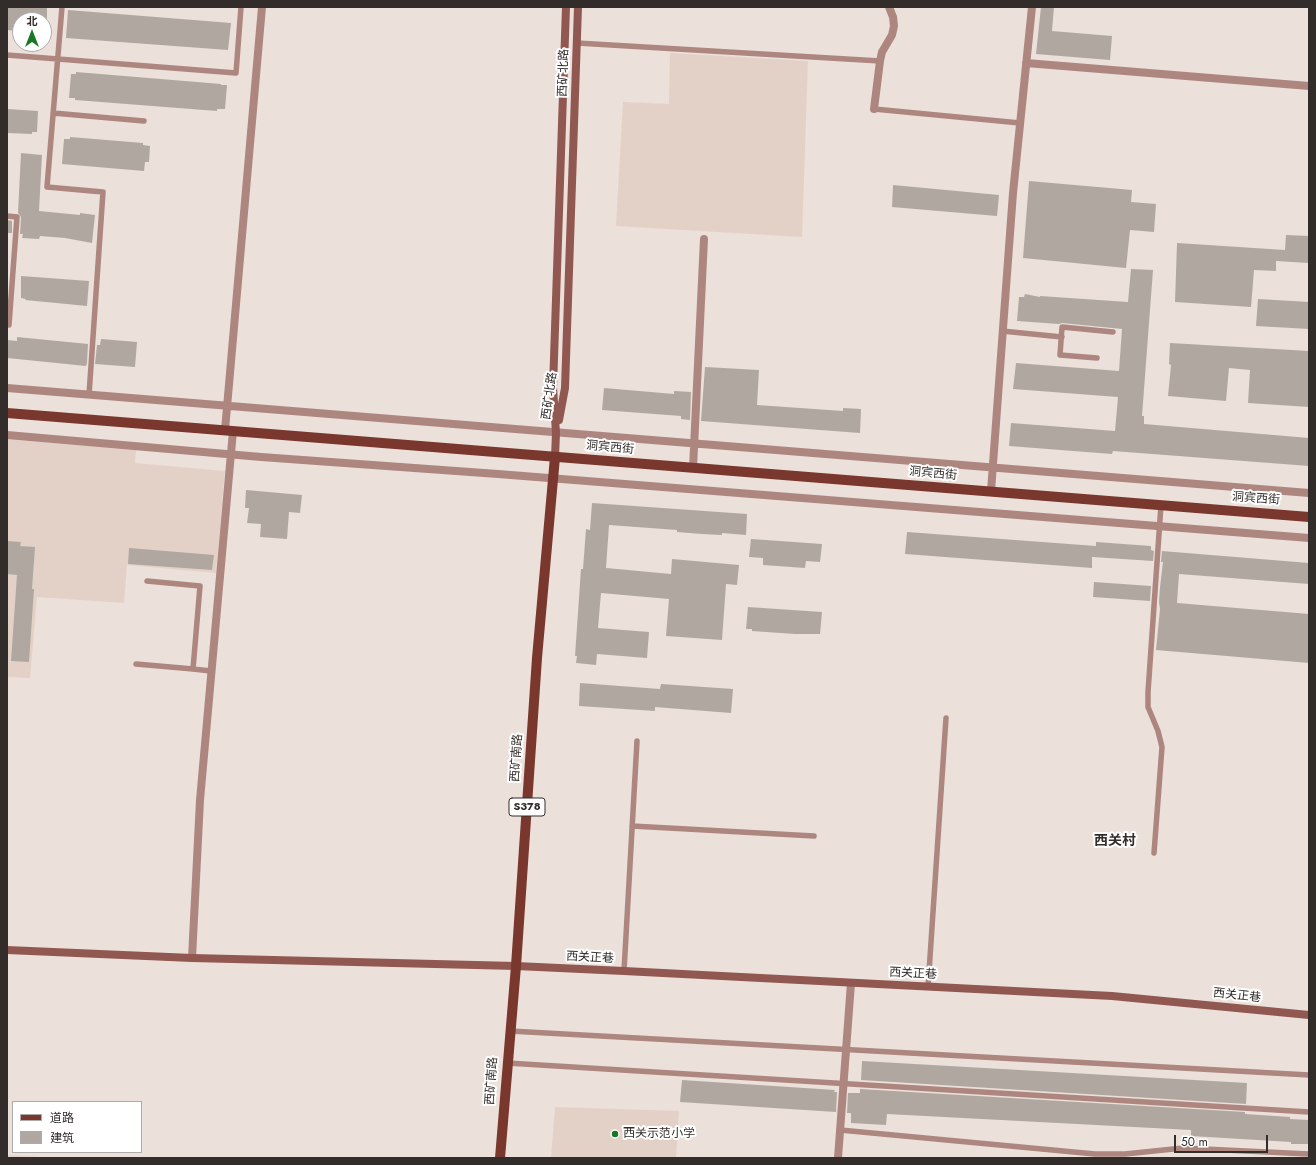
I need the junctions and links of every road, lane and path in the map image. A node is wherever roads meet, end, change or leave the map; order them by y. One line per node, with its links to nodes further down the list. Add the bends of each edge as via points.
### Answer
1 (62, 7): 10 (lane)
2 (241, 7): 10 (lane, via 236,73)
3 (262, 7): 27 (street)
4 (566, 7): 30 (street, 西矿北路, via 553,387)
5 (578, 7): 8 (street, 西矿北路)
6 (888, 7): 11 (street, via 894,26)
7 (1032, 7): 12 (street)
8 (577, 43): 11 (lane); 30 (street, 西矿北路, via 565,388)
9 (7, 55): 10 (lane)
10 (58, 59): 15 (lane)
11 (880, 61): 14 (street)
12 (1026, 63): 13 (street); 17 (street)
13 (1309, 86)
14 (874, 109): 17 (lane)
15 (53, 113): 16 (lane); 26 (lane, via 47,187 103,192)
16 (144, 121)
17 (1020, 122): 21 (street)
18 (7, 216): 20 (lane, via 17,217)
19 (704, 239): 32 (street)
20 (9, 326)
21 (1002, 331): 23 (lane); 36 (street)
22 (1113, 332): 23 (lane, via 1062,327)
23 (1062, 336): 24 (lane, via 1060,355)
24 (1097, 358)
25 (7, 388): 26 (street)
26 (89, 395): 27 (street)
27 (227, 406): 29 (street); 30 (street)
28 (7, 412): 29 (main road, 洞宾西街)
29 (229, 430): 33 (street); 34 (main road, 洞宾西街)
30 (556, 433): 32 (street); 34 (street)
31 (7, 435): 33 (street)
32 (694, 444): 35 (street); 36 (street)
33 (231, 454): 37 (street); 47 (street)
34 (555, 457): 35 (main road, 洞宾西街); 37 (main road, 西矿南路 / S378)
35 (693, 468): 38 (main road, 洞宾西街)
36 (992, 468): 38 (street); 39 (street)
37 (553, 478): 42 (street); 55 (main road, 西矿南路 / S378, via 537,658)
38 (990, 491): 40 (main road, 洞宾西街)
39 (1309, 493)
40 (1161, 505): 41 (main road, 洞宾西街); 42 (lane)
41 (1309, 516)
42 (1159, 526): 43 (street); 52 (lane, via 1148,692 1148,707 1162,747)
43 (1309, 538)
44 (147, 581): 46 (lane, via 200,586)
45 (136, 664): 46 (lane)
46 (193, 669): 47 (lane)
47 (212, 671): 54 (street, via 200,800)
48 (946, 718): 58 (lane)
49 (637, 741): 50 (lane)
50 (632, 826): 51 (lane); 56 (lane)
51 (814, 836)
52 (1154, 853)
53 (7, 950): 54 (street, 西关正巷)
54 (192, 958): 55 (street, 西关正巷)
55 (516, 966): 56 (street, 西关正巷); 60 (main road, 西矿南路 / S378)
56 (624, 971): 57 (street, 西关正巷)
57 (851, 983): 58 (street, 西关正巷); 61 (street)
58 (928, 987): 59 (street, 西关正巷, via 1112,996)
59 (1309, 1016)
60 (510, 1031): 61 (lane); 62 (main road, 西矿南路 / S378)
61 (846, 1050): 63 (lane); 64 (street)
62 (507, 1063): 64 (lane); 68 (main road, 西矿南路 / S378)
63 (1309, 1075)
64 (844, 1083): 65 (lane); 66 (street)
65 (1309, 1112)
66 (840, 1130): 67 (lane, via 1095,1154 1125,1154 1183,1148); 69 (street)
67 (1309, 1154)
68 (500, 1158)
69 (838, 1158)

